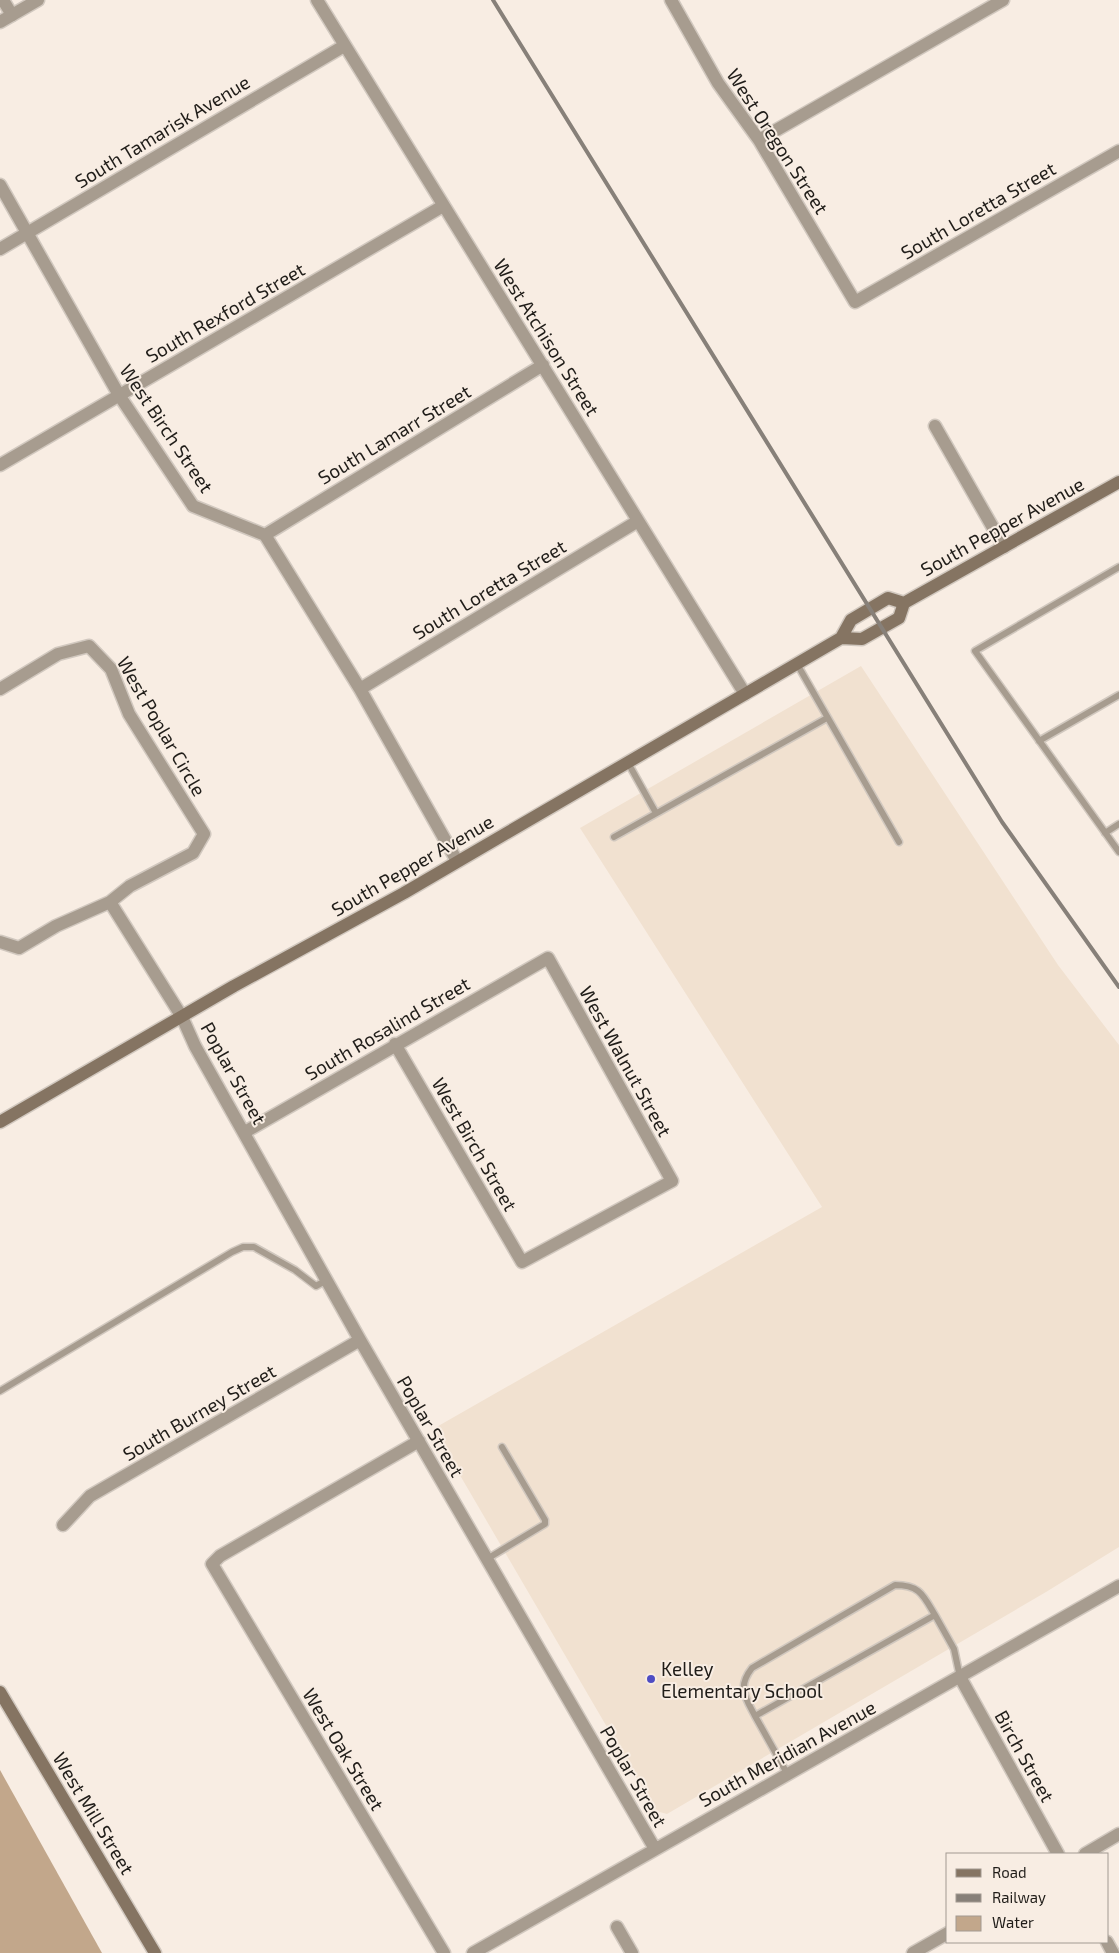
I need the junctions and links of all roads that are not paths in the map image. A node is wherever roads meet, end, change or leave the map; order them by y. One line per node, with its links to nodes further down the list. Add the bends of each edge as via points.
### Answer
1 (3, 0): 6 (street)
2 (38, 0): 6 (street)
3 (317, 0): 8 (street, West Atchison Street)
4 (671, 0): 9 (street, West Oregon Street, via 718,83)
5 (1002, 0): 9 (street)
6 (12, 15): 7 (street)
7 (0, 22)
8 (344, 46): 12 (street, West Atchison Street); 13 (street, South Tamarisk Avenue)
9 (759, 140): 15 (street, West Oregon Street)
10 (1119, 151): 15 (street, South Loretta Street)
11 (0, 185): 13 (street, West Birch Street)
12 (443, 206): 16 (street, West Atchison Street); 17 (street, South Rexford Street)
13 (27, 233): 14 (street, South Tamarisk Avenue); 17 (street, West Birch Street)
14 (0, 249)
15 (855, 302)
16 (543, 365): 21 (street, West Atchison Street); 22 (street, South Lamarr Street)
17 (119, 395): 19 (street, South Rexford Street); 22 (street, West Birch Street, via 193,506)
18 (935, 426): 23 (street)
19 (0, 465)
20 (1119, 482): 23 (main road, South Pepper Avenue)
21 (638, 521): 29 (street, South Loretta Street); 30 (street, West Atchison Street)
22 (265, 534): 29 (street)
23 (1004, 546): 25 (main road, South Pepper Avenue)
24 (1119, 567): 33 (lane, via 975,650)
25 (904, 603): 26 (main road, South Pepper Avenue, via 899,618 862,639); 26 (main road, South Pepper Avenue, via 888,598 850,620)
26 (841, 638): 27 (main road, South Pepper Avenue)
27 (797, 664): 30 (main road, South Pepper Avenue); 32 (lane)
28 (0, 689): 42 (street, West Poplar Circle, via 58,654 89,646 111,669 129,714 204,834 193,853 130,886)
29 (360, 689): 41 (street)
30 (745, 694): 34 (main road, South Pepper Avenue)
31 (1119, 695): 33 (lane)
32 (827, 718): 35 (lane); 39 (lane)
33 (1039, 741): 37 (lane)
34 (627, 761): 35 (lane); 41 (main road, South Pepper Avenue)
35 (656, 813): 38 (lane)
36 (1119, 824): 37 (lane)
37 (1105, 833): 40 (lane)
38 (614, 836)
39 (899, 842)
40 (1119, 852)
41 (457, 861): 45 (main road, South Pepper Avenue)
42 (110, 902): 43 (street, West Poplar Circle, via 56,926 20,948); 45 (street, Poplar Street)
43 (0, 942)
44 (548, 958): 46 (street, South Rosalind Street); 49 (street, West Walnut Street, via 672,1181)
45 (182, 1017): 47 (main road, South Pepper Avenue); 48 (street, Poplar Street, via 195,1046)
46 (395, 1044): 48 (street, South Rosalind Street); 49 (street, West Birch Street)
47 (0, 1122)
48 (245, 1132): 50 (street, Poplar Street)
49 (522, 1262)
50 (327, 1280): 51 (street, Poplar Street); 52 (lane, via 316,1286 254,1247 243,1248)
51 (360, 1340): 53 (street, Poplar Street); 55 (street, South Burney Street, via 90,1496)
52 (0, 1391)
53 (419, 1441): 56 (street, Poplar Street); 70 (street, West Oak Street, via 220,1556 212,1564)
54 (502, 1447): 56 (lane, via 545,1524)
55 (63, 1525)
56 (487, 1559): 64 (street, Poplar Street)
57 (1119, 1586): 59 (street, South Meridian Avenue)
58 (935, 1615): 59 (lane, via 954,1649); 61 (lane); 61 (lane, via 923,1594 910,1585 895,1585 752,1668 745,1677 743,1692)
59 (960, 1677): 62 (street, South Meridian Avenue); 65 (street, Birch Street)
60 (0, 1692): 69 (main road, West Mill Street)
61 (755, 1716): 62 (lane)
62 (788, 1774): 64 (street, South Meridian Avenue)
63 (1119, 1834): 66 (street)
64 (655, 1849): 71 (street, South Meridian Avenue)
65 (1057, 1853)
66 (1087, 1853)
67 (617, 1927): 72 (street)
68 (946, 1934): 73 (street)
69 (155, 1953)
70 (444, 1953)
71 (473, 1953)
72 (632, 1953)
73 (913, 1953)

